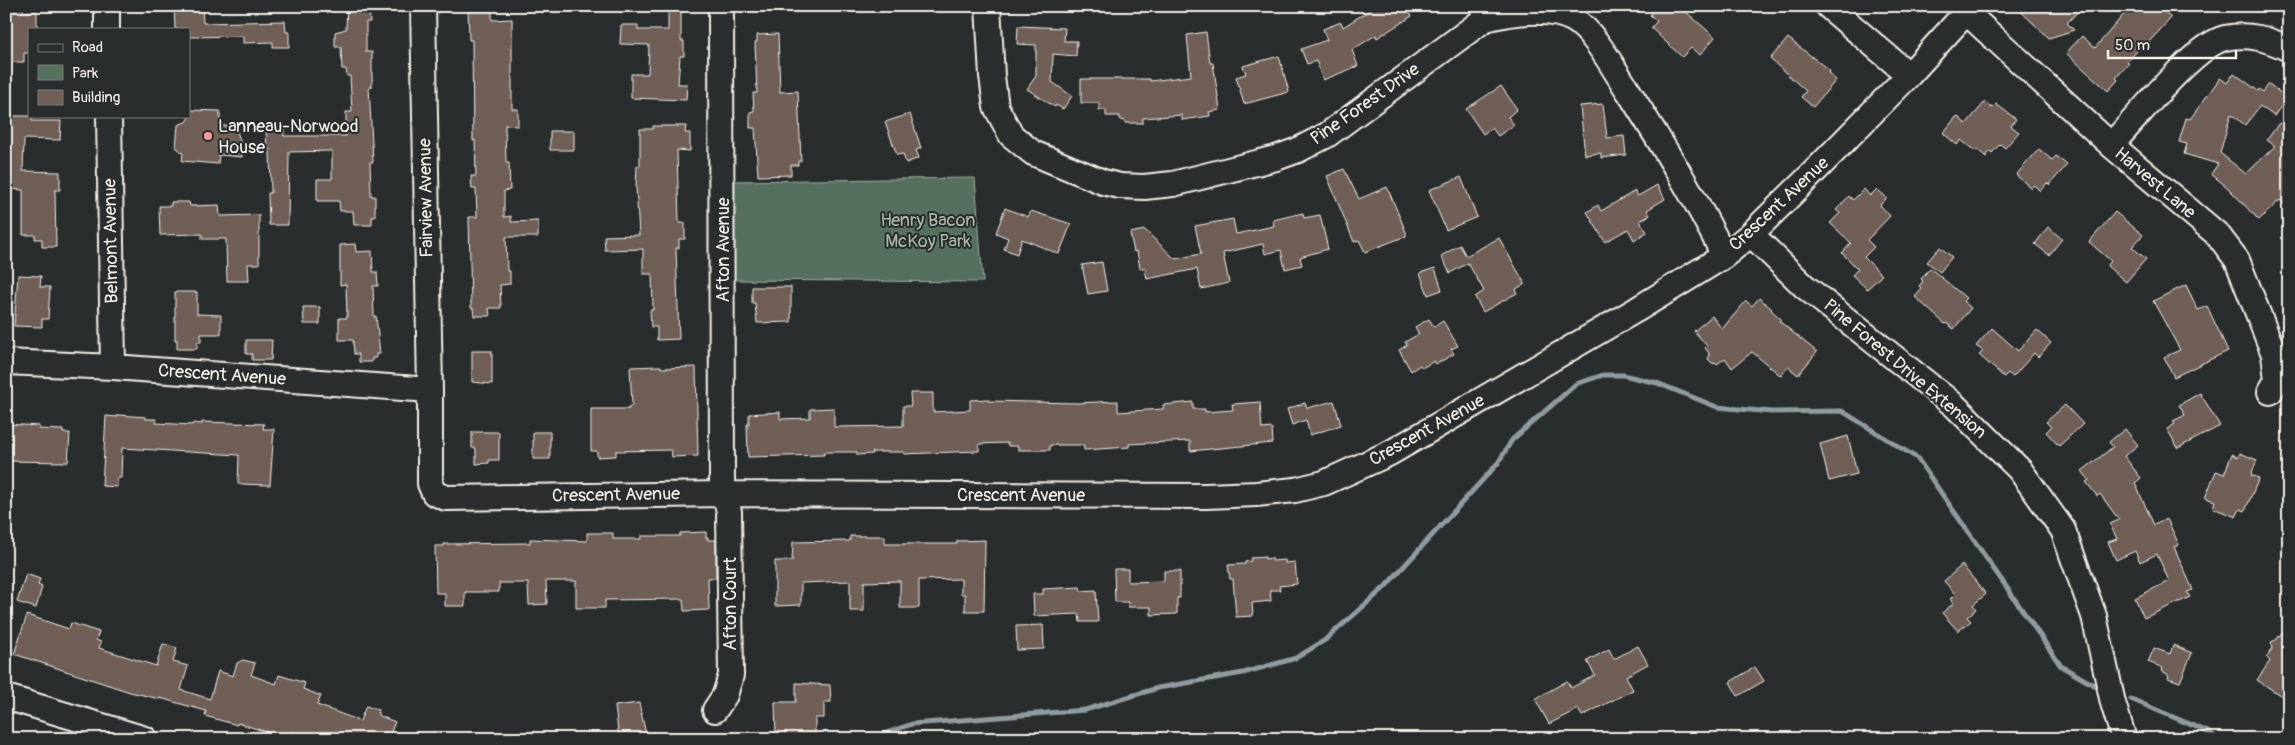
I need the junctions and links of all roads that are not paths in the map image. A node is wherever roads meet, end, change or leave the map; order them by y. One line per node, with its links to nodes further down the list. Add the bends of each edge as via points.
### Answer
1 (107, 6): 8 (street)
2 (423, 6): 17 (street, Fairview Avenue)
3 (721, 6): 19 (street, Afton Avenue)
4 (988, 6): 7 (street, Pine Forest Drive, via 996,107 1011,135 1033,153 1103,182 1144,187 1173,184 1298,150 1327,135 1485,19 1516,12)
5 (1828, 6): 10 (street)
6 (1969, 9): 10 (street, Crescent Avenue); 12 (street, Harvest Lane)
7 (1582, 13): 14 (street, Pine Forest Drive, via 1596,42 1672,161)
8 (107, 28)
9 (2289, 49): 12 (street, via 2255,36 2223,38 2208,46 2190,60)
10 (1909, 75): 13 (street, Crescent Avenue)
11 (109, 118): 16 (street, Belmont Avenue)
12 (2111, 146): 18 (street, Harvest Lane, via 2218,236 2237,260 2274,354 2276,380)
13 (1751, 234): 14 (street, Crescent Avenue); 23 (street, Pine Forest Drive Extension, via 1804,286 1954,405 2020,470 2063,530 2094,616)
14 (1724, 256): 19 (street, Crescent Avenue, via 1390,453 1324,483 1295,490 1206,496)
15 (6, 362): 16 (street, Crescent Avenue)
16 (112, 367): 17 (street, Crescent Avenue)
17 (430, 390): 19 (street, Crescent Avenue, via 430,484 434,493 446,498)
18 (2270, 392)
19 (724, 494): 21 (street, Afton Court, via 729,512 731,675 725,695)
20 (6, 697): 22 (street)
21 (715, 710)
22 (145, 739)
23 (2124, 739)

